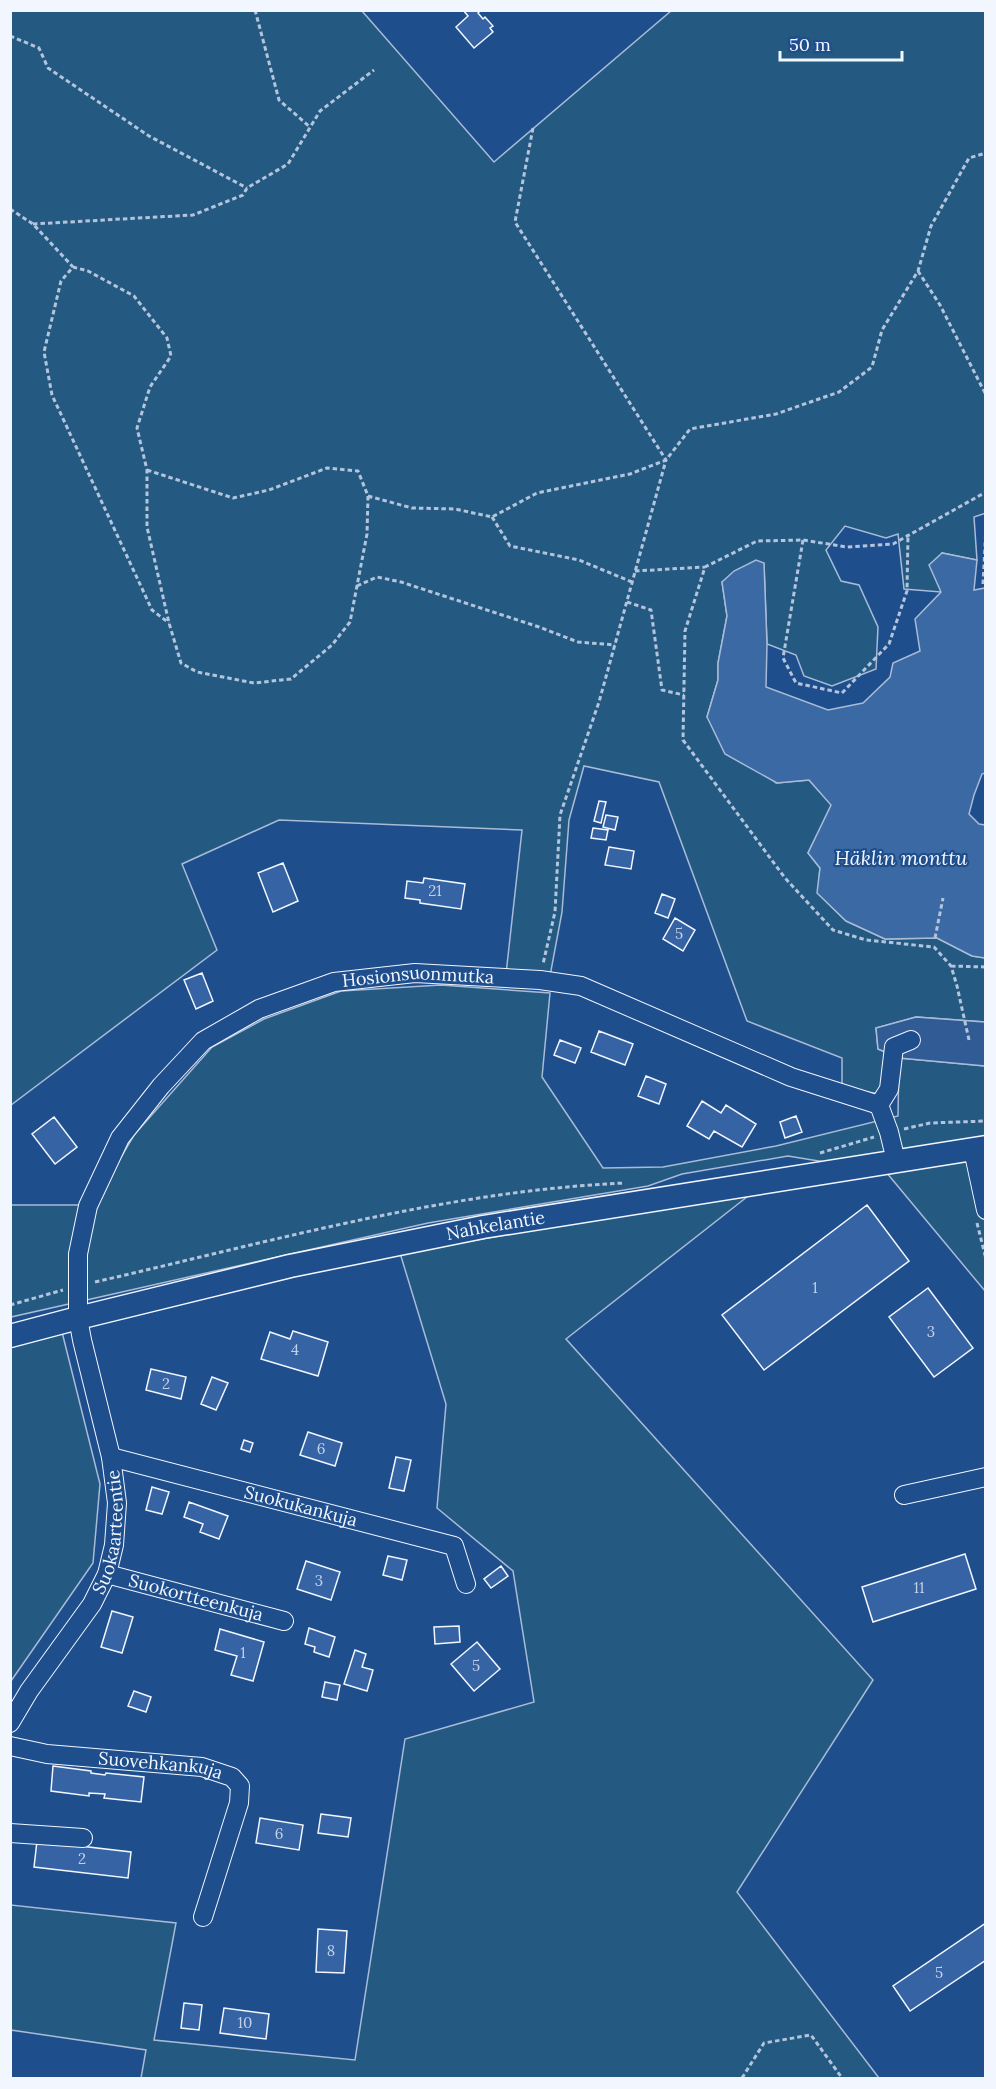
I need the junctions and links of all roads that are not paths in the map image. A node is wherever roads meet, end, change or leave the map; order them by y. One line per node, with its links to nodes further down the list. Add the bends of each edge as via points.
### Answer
1 (911, 1040): 2 (street, via 894,1047 889,1089)
2 (879, 1105): 4 (street); 6 (street, Hosionsuonmutka, via 791,1077 581,986 415,973 334,982 260,1009 203,1041 120,1137 88,1206 78,1254)
3 (979, 1148): 4 (main road, Nahkelantie); 5 (street)
4 (896, 1161): 6 (main road, Nahkelantie, via 483,1227 290,1266)
5 (986, 1210)
6 (78, 1318): 7 (main road, Nahkelantie); 8 (street, Suokaarteentie)
7 (10, 1336)
8 (111, 1457): 11 (street, Suokaarteentie, via 117,1503); 12 (street, Suokukankuja, via 454,1546)
9 (986, 1477): 10 (street)
10 (904, 1495)
11 (107, 1574): 13 (street, Suokortteenkuja); 14 (street, Suokaarteentie, via 92,1604)
12 (466, 1584)
13 (284, 1622)
14 (10, 1723)
15 (10, 1746): 18 (street, Suovehkankuja, via 47,1754 202,1767 232,1776 240,1786 239,1803)
16 (10, 1833): 17 (street)
17 (83, 1838)
18 (203, 1917)

